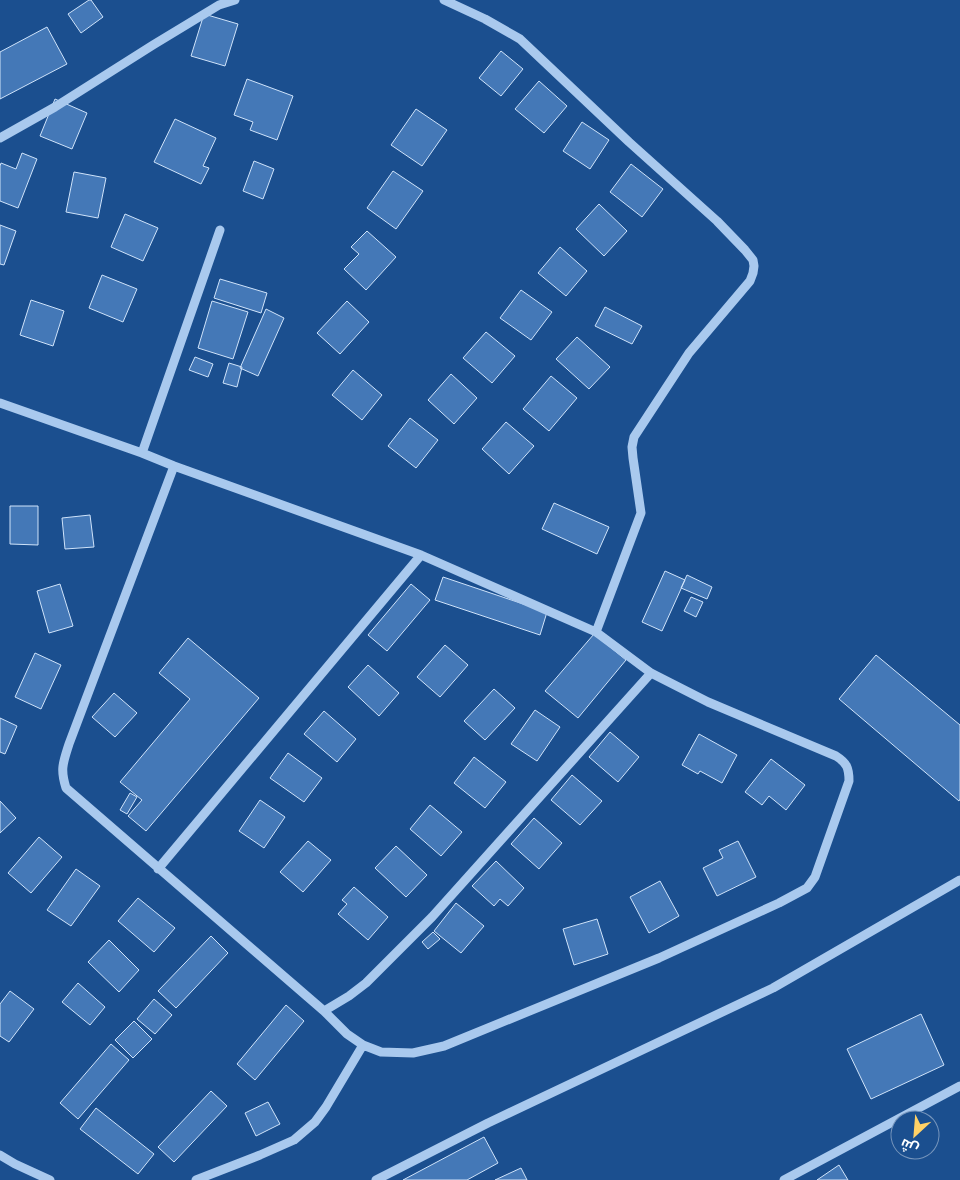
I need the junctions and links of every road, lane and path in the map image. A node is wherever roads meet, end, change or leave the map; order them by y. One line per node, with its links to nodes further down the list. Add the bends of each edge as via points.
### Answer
1 (235, 0): 3 (lane, via 219,5)
2 (444, 0): 9 (lane, via 520,39 716,221 753,260 750,281 689,353 634,437 632,458 641,513)
3 (0, 138)
4 (220, 230): 6 (lane)
5 (0, 403): 6 (lane)
6 (142, 453): 7 (lane)
7 (174, 466): 8 (lane); 11 (lane, via 62,766 66,788)
8 (421, 555): 9 (lane); 11 (lane)
9 (596, 632): 10 (lane)
10 (651, 673): 13 (lane, via 432,917 366,983); 14 (lane, via 708,702 843,761 849,770 849,781 815,877 807,888 659,958 444,1046 413,1053 380,1052)
11 (158, 869): 13 (lane)
12 (960, 880): 19 (lane, via 773,988 488,1123)
13 (324, 1011): 14 (lane)
14 (363, 1045): 18 (lane, via 326,1107 315,1122 294,1140)
15 (960, 1086): 20 (lane)
16 (0, 1155): 17 (lane)
17 (50, 1180)
18 (196, 1180)
19 (376, 1180)
20 (784, 1180)

